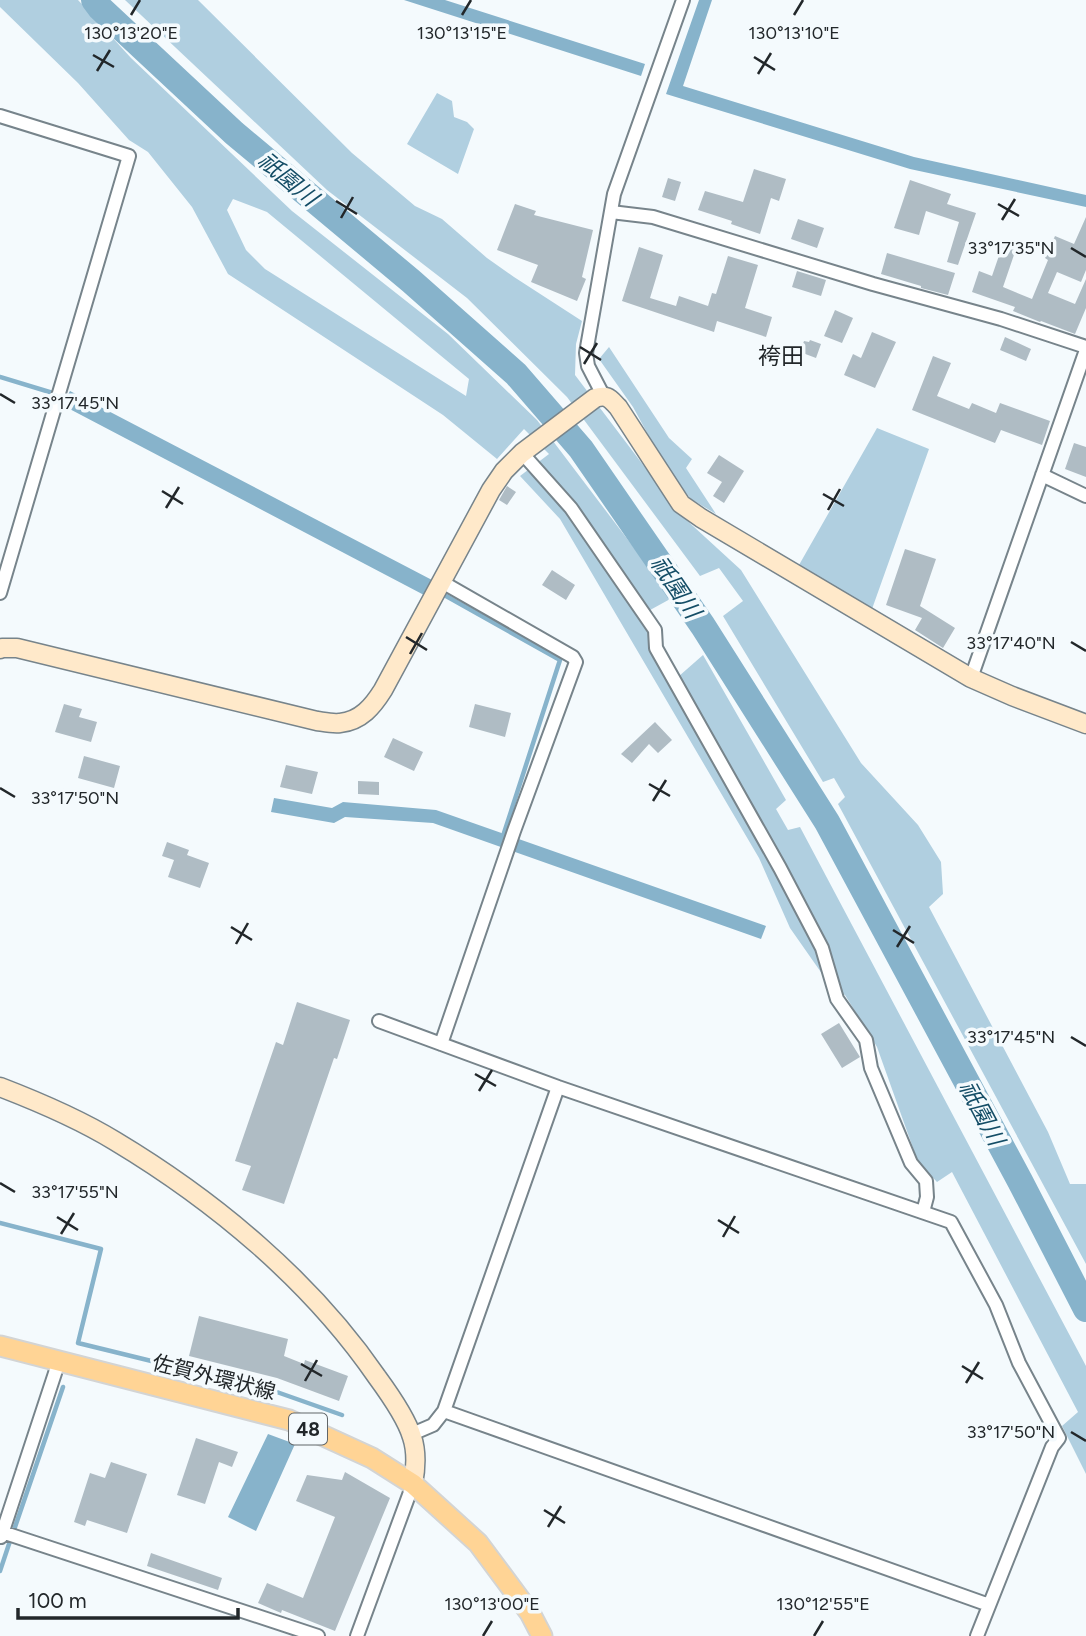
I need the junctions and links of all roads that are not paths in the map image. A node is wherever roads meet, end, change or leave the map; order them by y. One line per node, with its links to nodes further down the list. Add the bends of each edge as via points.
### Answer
1 (682, 0): 3 (street)
2 (0, 116): 10 (street, via 128,156)
3 (611, 212): 4 (street, via 653,217 1001,319); 5 (street, via 586,353)
4 (1086, 349): 7 (street)
5 (599, 397): 6 (street); 12 (street, via 610,398 618,407 681,504)
6 (522, 453): 9 (street, via 492,490); 18 (street, via 571,508 655,630 656,648 822,948 837,999 866,1040 871,1068 911,1163 926,1181 928,1197)
7 (1042, 475): 8 (street); 12 (street)
8 (1086, 496)
9 (442, 582): 11 (street, via 372,708 340,723); 15 (street, via 576,662)
10 (0, 593)
11 (1, 647)
12 (971, 678): 13 (street)
13 (1086, 724)
14 (379, 1021): 15 (street)
15 (441, 1044): 17 (street)
16 (0, 1087): 22 (street, via 114,1140 192,1191 248,1235 362,1354)
17 (558, 1087): 18 (street); 21 (street)
18 (923, 1212): 25 (street, via 951,1222 1059,1438)
19 (0, 1346): 20 (main road, 佐賀外環状線 / 48)
20 (59, 1361): 23 (main road, 佐賀外環状線 / 48, via 289,1420 372,1458); 24 (street)
21 (444, 1411): 22 (street, via 433,1426); 25 (street)
22 (412, 1434): 23 (street)
23 (413, 1484): 27 (street); 28 (main road, 佐賀外環状線 / 48, via 478,1543)
24 (1, 1536): 26 (street)
25 (989, 1605): 29 (street)
26 (318, 1636)
27 (357, 1636)
28 (542, 1636)
29 (977, 1636)

